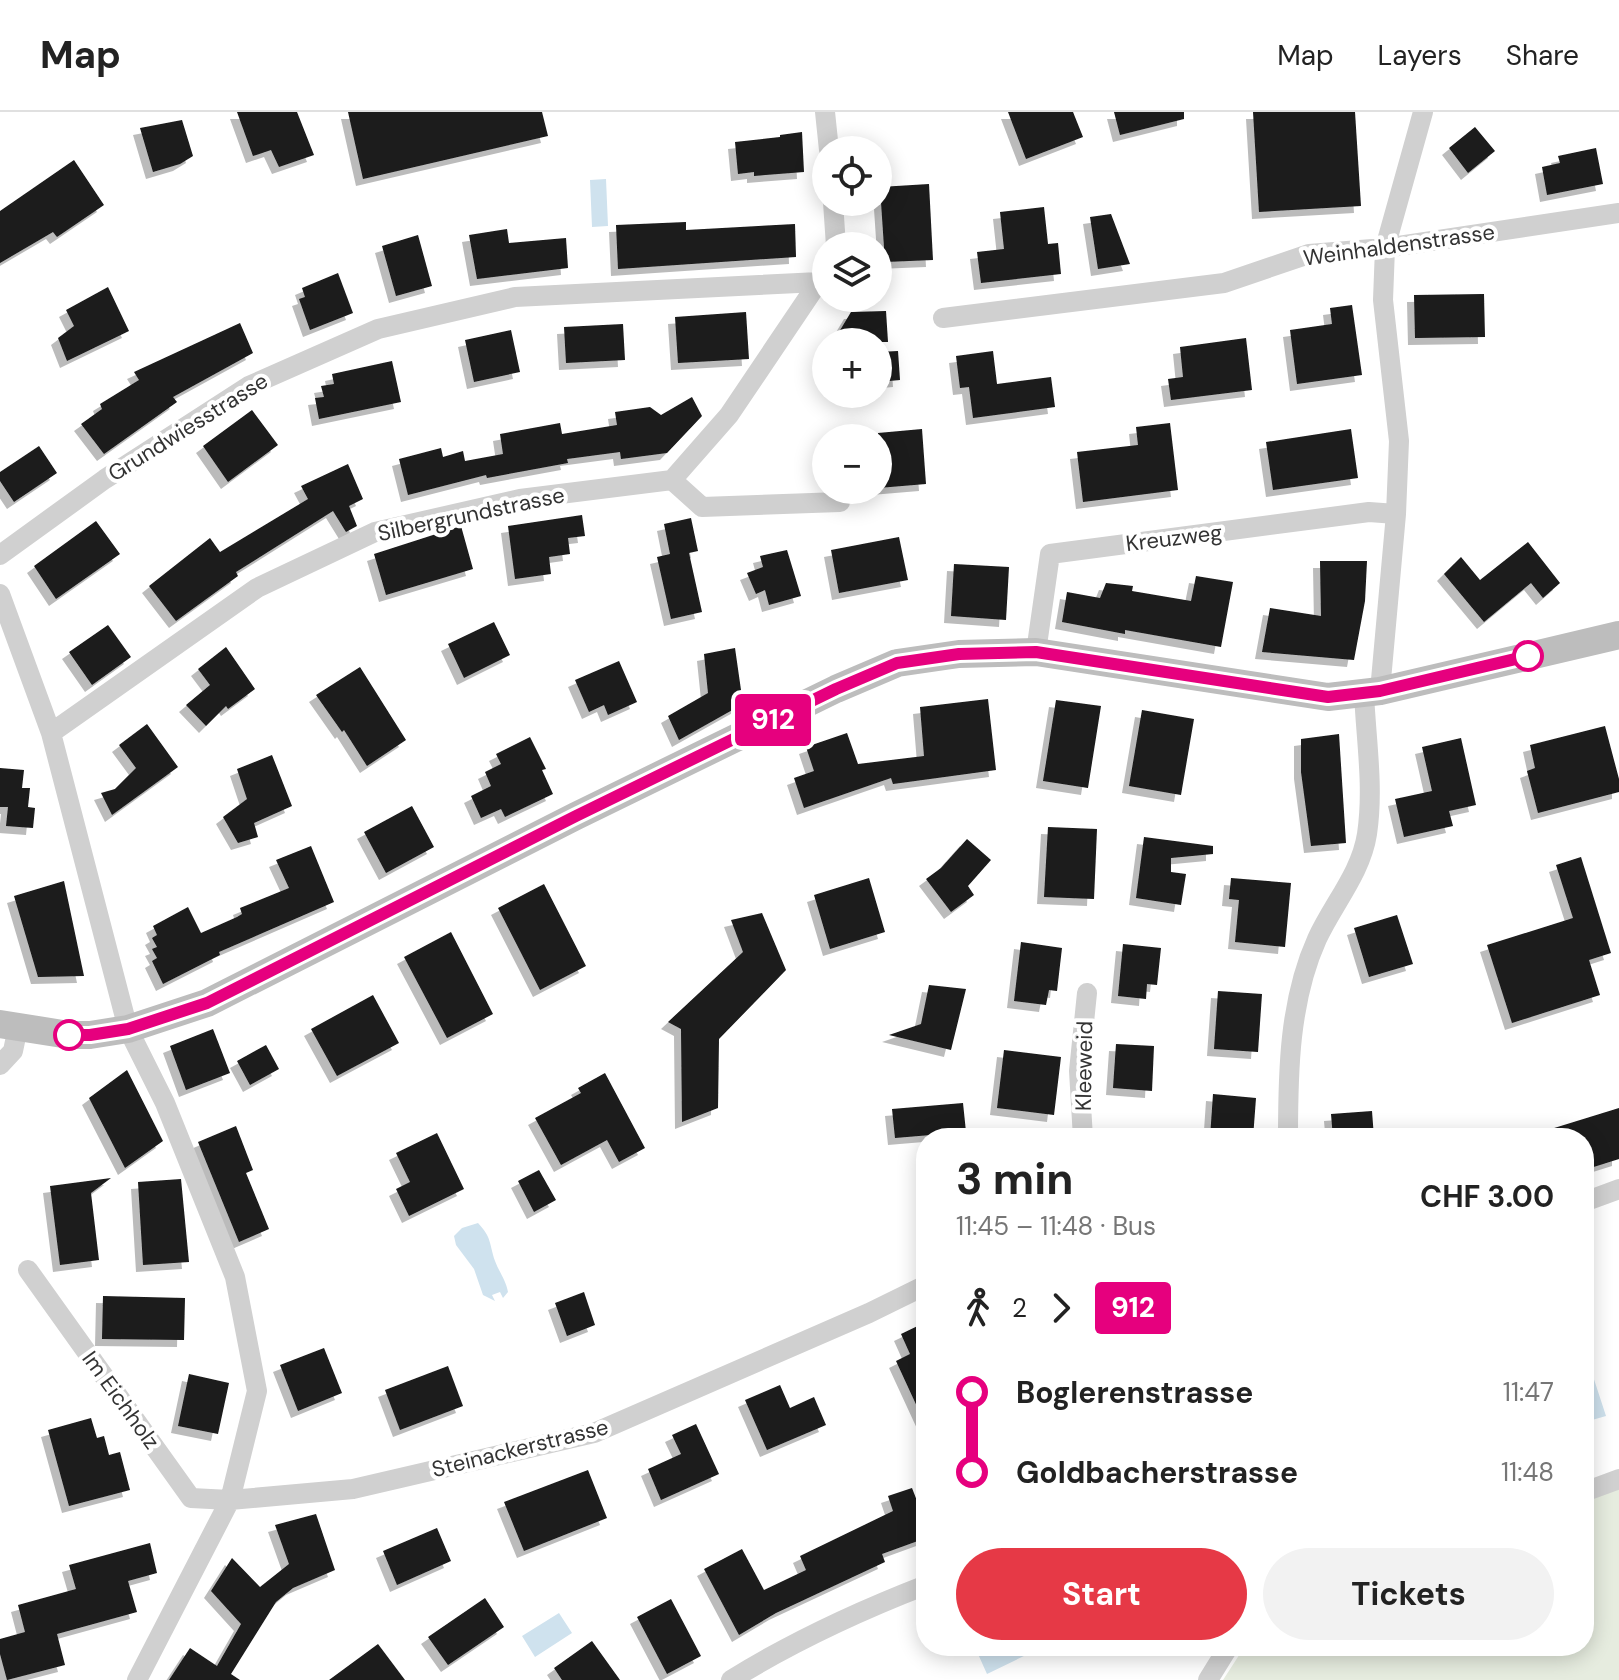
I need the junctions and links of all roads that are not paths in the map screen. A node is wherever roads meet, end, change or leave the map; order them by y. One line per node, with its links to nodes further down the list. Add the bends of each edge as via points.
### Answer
1 (825, 112): 3 (street)
2 (1423, 112): 5 (street)
3 (828, 136)
4 (1619, 213): 5 (street, Weinhaldenstrasse)
5 (1385, 248): 8 (street, Weinhaldenstrasse, via 1309,254 1224,283); 11 (street, via 1383,300 1399,441)
6 (812, 277): 12 (street, Grundwiesstrasse, via 515,297 378,329 249,386)
7 (812, 292): 9 (street, via 729,415)
8 (943, 318)
9 (672, 480): 10 (street, via 702,507); 17 (street, Silbergrundstrasse, via 520,499 375,532 257,588)
10 (812, 503)
11 (1396, 514): 15 (street, Kreuzweg, via 1369,512 1050,554); 16 (street)
12 (0, 555)
13 (0, 594): 17 (street)
14 (1619, 635): 16 (main road)
15 (1036, 652): 16 (main road, via 1294,693 1328,697); 20 (main road, via 959,654 884,668 590,809 207,1003)
16 (1372, 692): 23 (street, via 1367,836 1317,940 1304,981 1292,1032)
17 (51, 733): 20 (street)
18 (1087, 993): 22 (street, Kleeweid, via 1079,1071)
19 (9, 1025): 20 (main road, via 81,1035); 21 (street, via 13,1051)
20 (128, 1029): 30 (street, via 165,1103 235,1277 257,1391)
21 (0, 1065)
22 (1082, 1128)
23 (1288, 1128)
24 (1619, 1189): 25 (street)
25 (1594, 1198)
26 (28, 1270): 30 (street, Im Eichholz, via 191,1498)
27 (916, 1290): 30 (street, Steinackerstrasse, via 594,1433 353,1489)
28 (1619, 1479): 29 (street)
29 (1594, 1488)
30 (230, 1500): 33 (street)
31 (916, 1589): 34 (street, via 768,1657)
32 (1223, 1656): 35 (street)
33 (137, 1680)
34 (731, 1680)
35 (1208, 1680)

